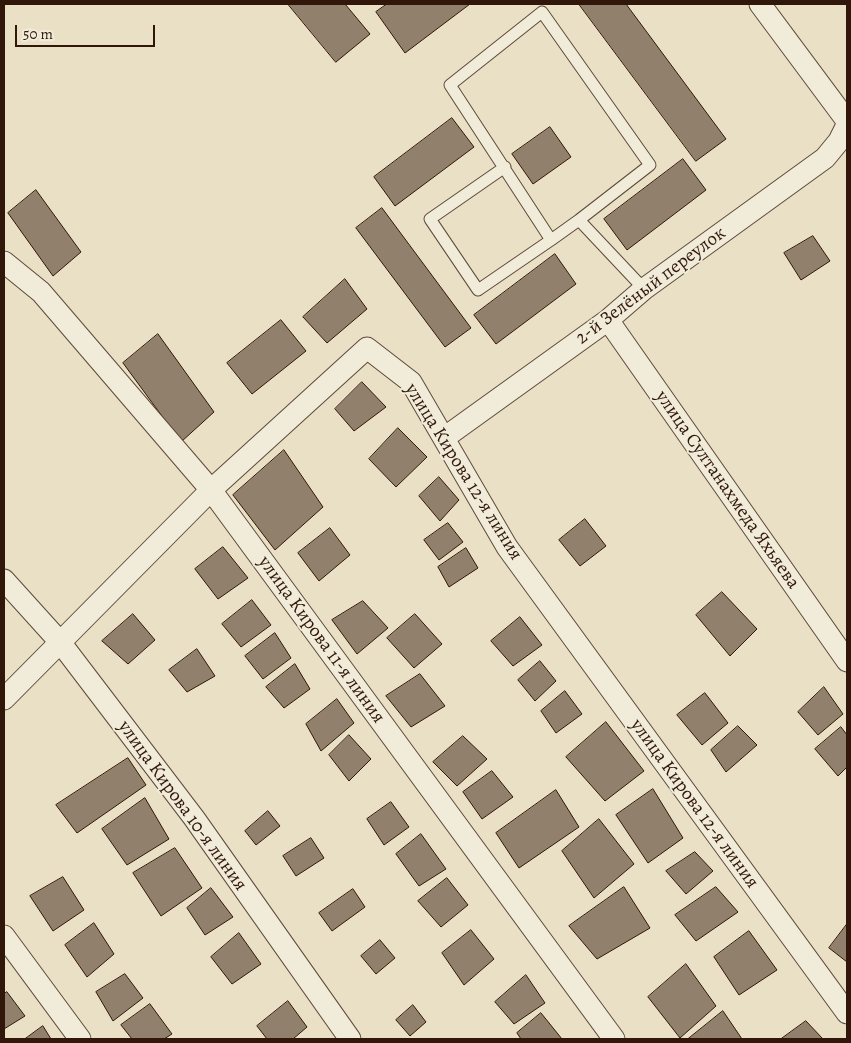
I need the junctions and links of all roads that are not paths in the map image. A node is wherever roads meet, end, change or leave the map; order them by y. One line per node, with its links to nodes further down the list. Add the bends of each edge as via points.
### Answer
1 (760, 4): 2 (street)
2 (847, 120)
3 (847, 125): 8 (street, 2-й Зелёный переулок, via 839,142 825,158)
4 (505, 168): 5 (lane, via 450,85 542,12 650,166); 6 (lane); 6 (lane, via 430,219 478,290)
5 (579, 220): 6 (lane); 8 (lane)
6 (551, 240)
7 (4, 262): 11 (street, улица Кирова 11-я линия, via 41,292)
8 (644, 289): 9 (street, 2-й Зелёный переулок)
9 (608, 320): 10 (street, 2-й Зелёный переулок); 14 (street, улица Султанахмеда Яхьяева)
10 (444, 438): 11 (street, улица Кирова 12-я линия, via 411,382 367,348); 17 (street, улица Кирова 12-я линия, via 506,547)
11 (211, 490): 13 (street, улица Кирова 12-я линия); 20 (street, улица Кирова 11-я линия)
12 (4, 580): 13 (street, улица Кирова 10-я линия)
13 (60, 642): 15 (street, улица Кирова 12-я линия); 19 (street, улица Кирова 10-я линия, via 194,818)
14 (847, 661)
15 (4, 699)
16 (4, 936): 18 (street)
17 (847, 1013)
18 (80, 1039)
19 (350, 1039)
20 (614, 1039)

